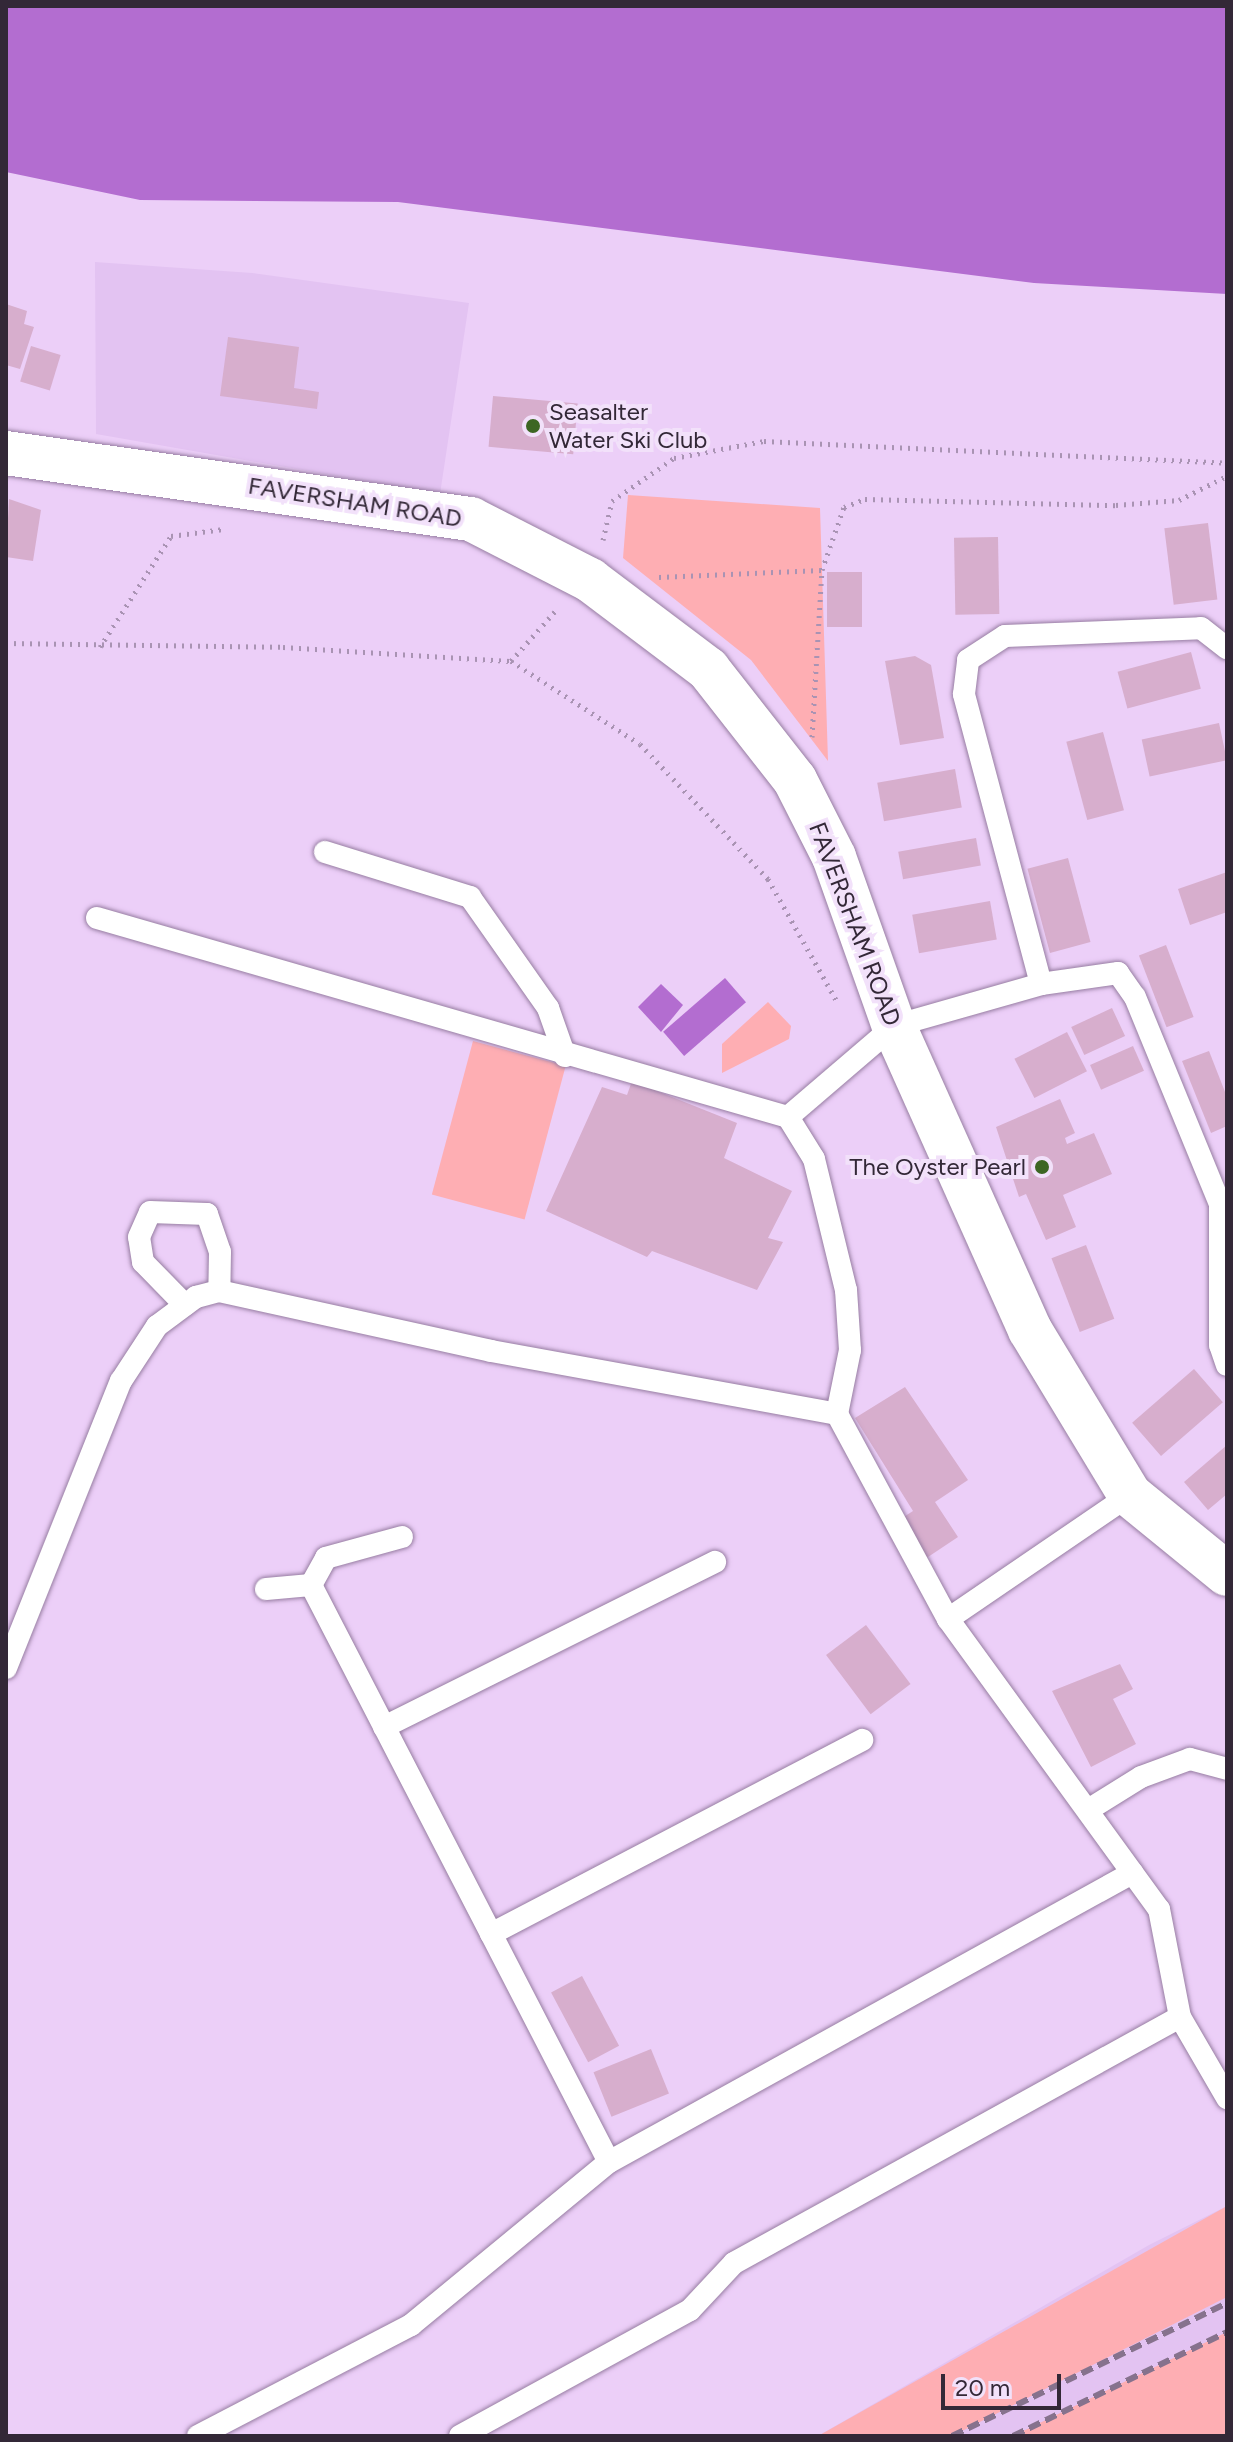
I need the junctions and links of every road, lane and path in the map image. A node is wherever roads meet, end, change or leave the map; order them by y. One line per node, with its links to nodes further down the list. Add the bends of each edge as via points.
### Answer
1 (6, 453): 7 (street, FAVERSHAM ROAD, via 471,519)
2 (1227, 463): 7 (path, via 764,441 674,458 612,501)
3 (1227, 476): 5 (path, via 1179,500 1116,505 865,499 844,507)
4 (234, 527): 9 (path, via 171,536)
5 (822, 570): 6 (path); 12 (path, via 814,732)
6 (652, 578)
7 (590, 580): 11 (path); 12 (street, FAVERSHAM ROAD, via 708,669)
8 (6, 643): 9 (path)
9 (99, 648): 11 (path, via 283,647)
10 (1227, 648): 15 (lane, via 1201,628 1005,636 968,660 964,694)
11 (511, 661): 16 (path, via 640,744 768,879)
12 (795, 780): 16 (street, FAVERSHAM ROAD, via 834,857)
13 (325, 852): 17 (lane, via 470,897 548,1008)
14 (97, 918): 17 (lane)
15 (1041, 984): 16 (lane); 21 (lane, via 1107,970 1126,980 1135,997 1220,1204 1220,1345)
16 (878, 1036): 18 (lane); 23 (street, FAVERSHAM ROAD, via 1030,1330)
17 (565, 1056): 18 (lane)
18 (788, 1117): 22 (lane, via 814,1159 846,1290 850,1350)
19 (219, 1291): 20 (lane); 20 (lane, via 220,1252 207,1214 150,1212 139,1237 143,1262); 22 (lane, via 491,1351)
20 (185, 1305): 30 (lane, via 157,1326 91,1443)
21 (1227, 1365)
22 (837, 1414): 29 (lane)
23 (1130, 1495): 26 (street, FAVERSHAM ROAD); 29 (lane)
24 (402, 1537): 27 (lane, via 326,1558)
25 (715, 1562): 31 (lane)
26 (1227, 1574)
27 (311, 1585): 28 (lane); 31 (lane)
28 (266, 1589)
29 (948, 1619): 34 (lane)
30 (6, 1668)
31 (384, 1727): 36 (lane)
32 (862, 1740): 36 (lane)
33 (1227, 1769): 34 (lane, via 1190,1759 1141,1777)
34 (1088, 1810): 35 (lane)
35 (1132, 1873): 37 (lane, via 1159,1909); 39 (lane)
36 (491, 1934): 39 (lane)
37 (1180, 2017): 38 (lane); 41 (lane, via 734,2263 690,2310)
38 (1227, 2098)
39 (609, 2162): 40 (lane, via 411,2325)
40 (198, 2436)
41 (460, 2436)

